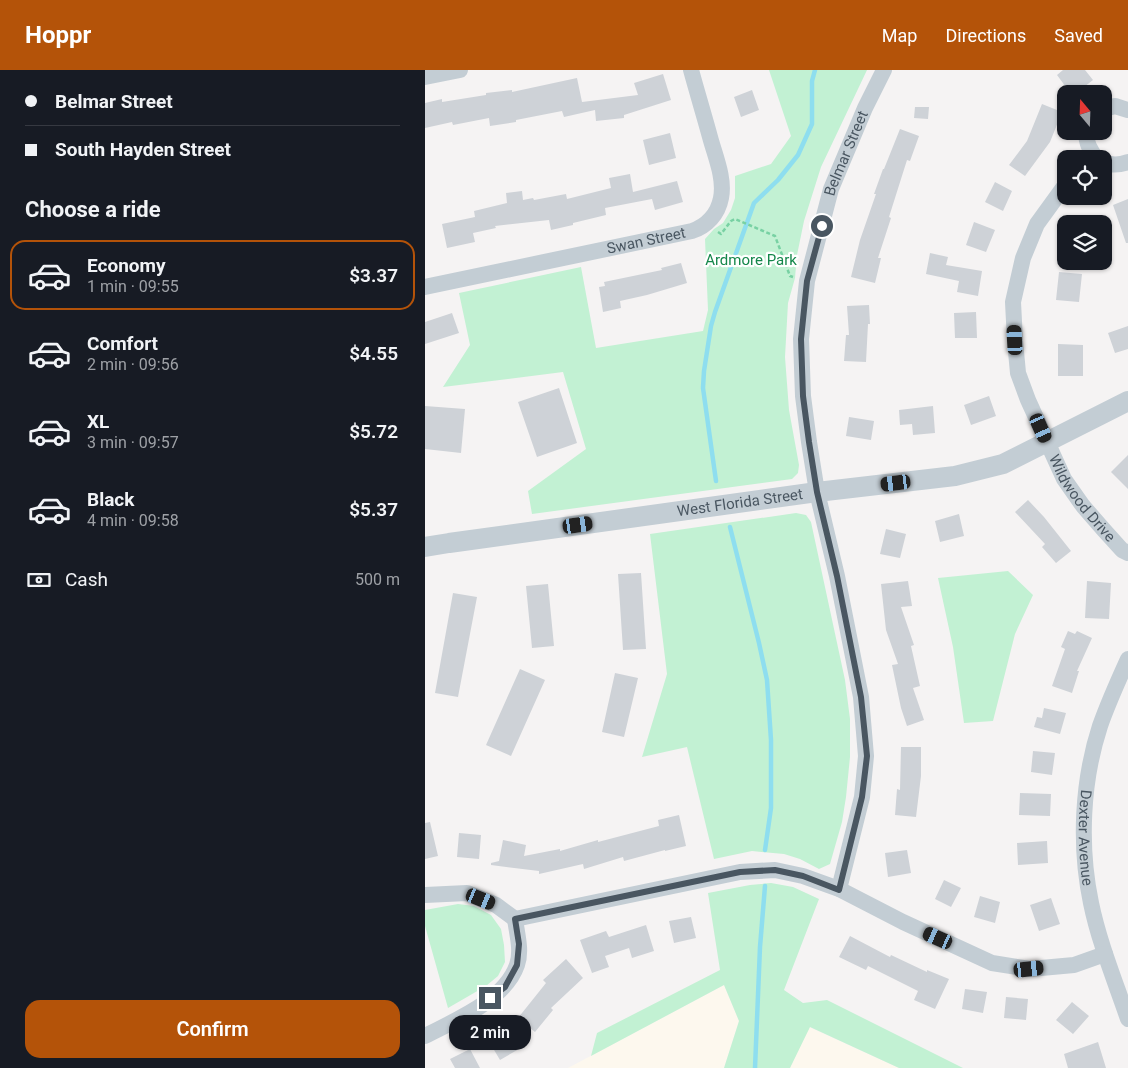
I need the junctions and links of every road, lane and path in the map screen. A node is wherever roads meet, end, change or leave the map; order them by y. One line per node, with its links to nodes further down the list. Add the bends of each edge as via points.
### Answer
1 (460, 70): 4 (street)
2 (691, 70): 12 (street, Swan Street, via 721,177 721,198 707,224 692,232)
3 (884, 70): 11 (street, Belmar Street, via 831,189)
4 (425, 77)
5 (1113, 107): 6 (street)
6 (1128, 110)
7 (1128, 162): 8 (street)
8 (1112, 164)
9 (1057, 196): 14 (street, Wildwood Drive, via 1037,224 1023,258 1013,302 1018,374)
10 (743, 223): 11 (path, via 775,236 790,276)
11 (807, 281): 15 (street, Belmar Street, via 801,339 803,396)
12 (425, 287)
13 (1128, 401): 14 (street, West Florida Street)
14 (1047, 442): 15 (street, West Florida Street, via 1003,464 955,476); 17 (street, Wildwood Drive, via 1064,479 1083,506)
15 (817, 492): 16 (street, West Florida Street); 19 (street, Belmar Street, via 861,697 867,756 862,797)
16 (425, 547)
17 (1128, 553)
18 (1128, 659): 22 (street, Dexter Avenue, via 1100,727 1084,814 1087,879)
19 (839, 890): 21 (street, via 803,876 775,870 740,872); 22 (street, via 992,963 1029,969 1075,964)
20 (425, 895): 21 (street, via 467,893 496,905)
21 (515, 919): 24 (street, via 519,944 517,965 505,987 476,1010)
22 (1105, 954): 23 (street, Dexter Avenue)
23 (1128, 1019)
24 (425, 1036)

